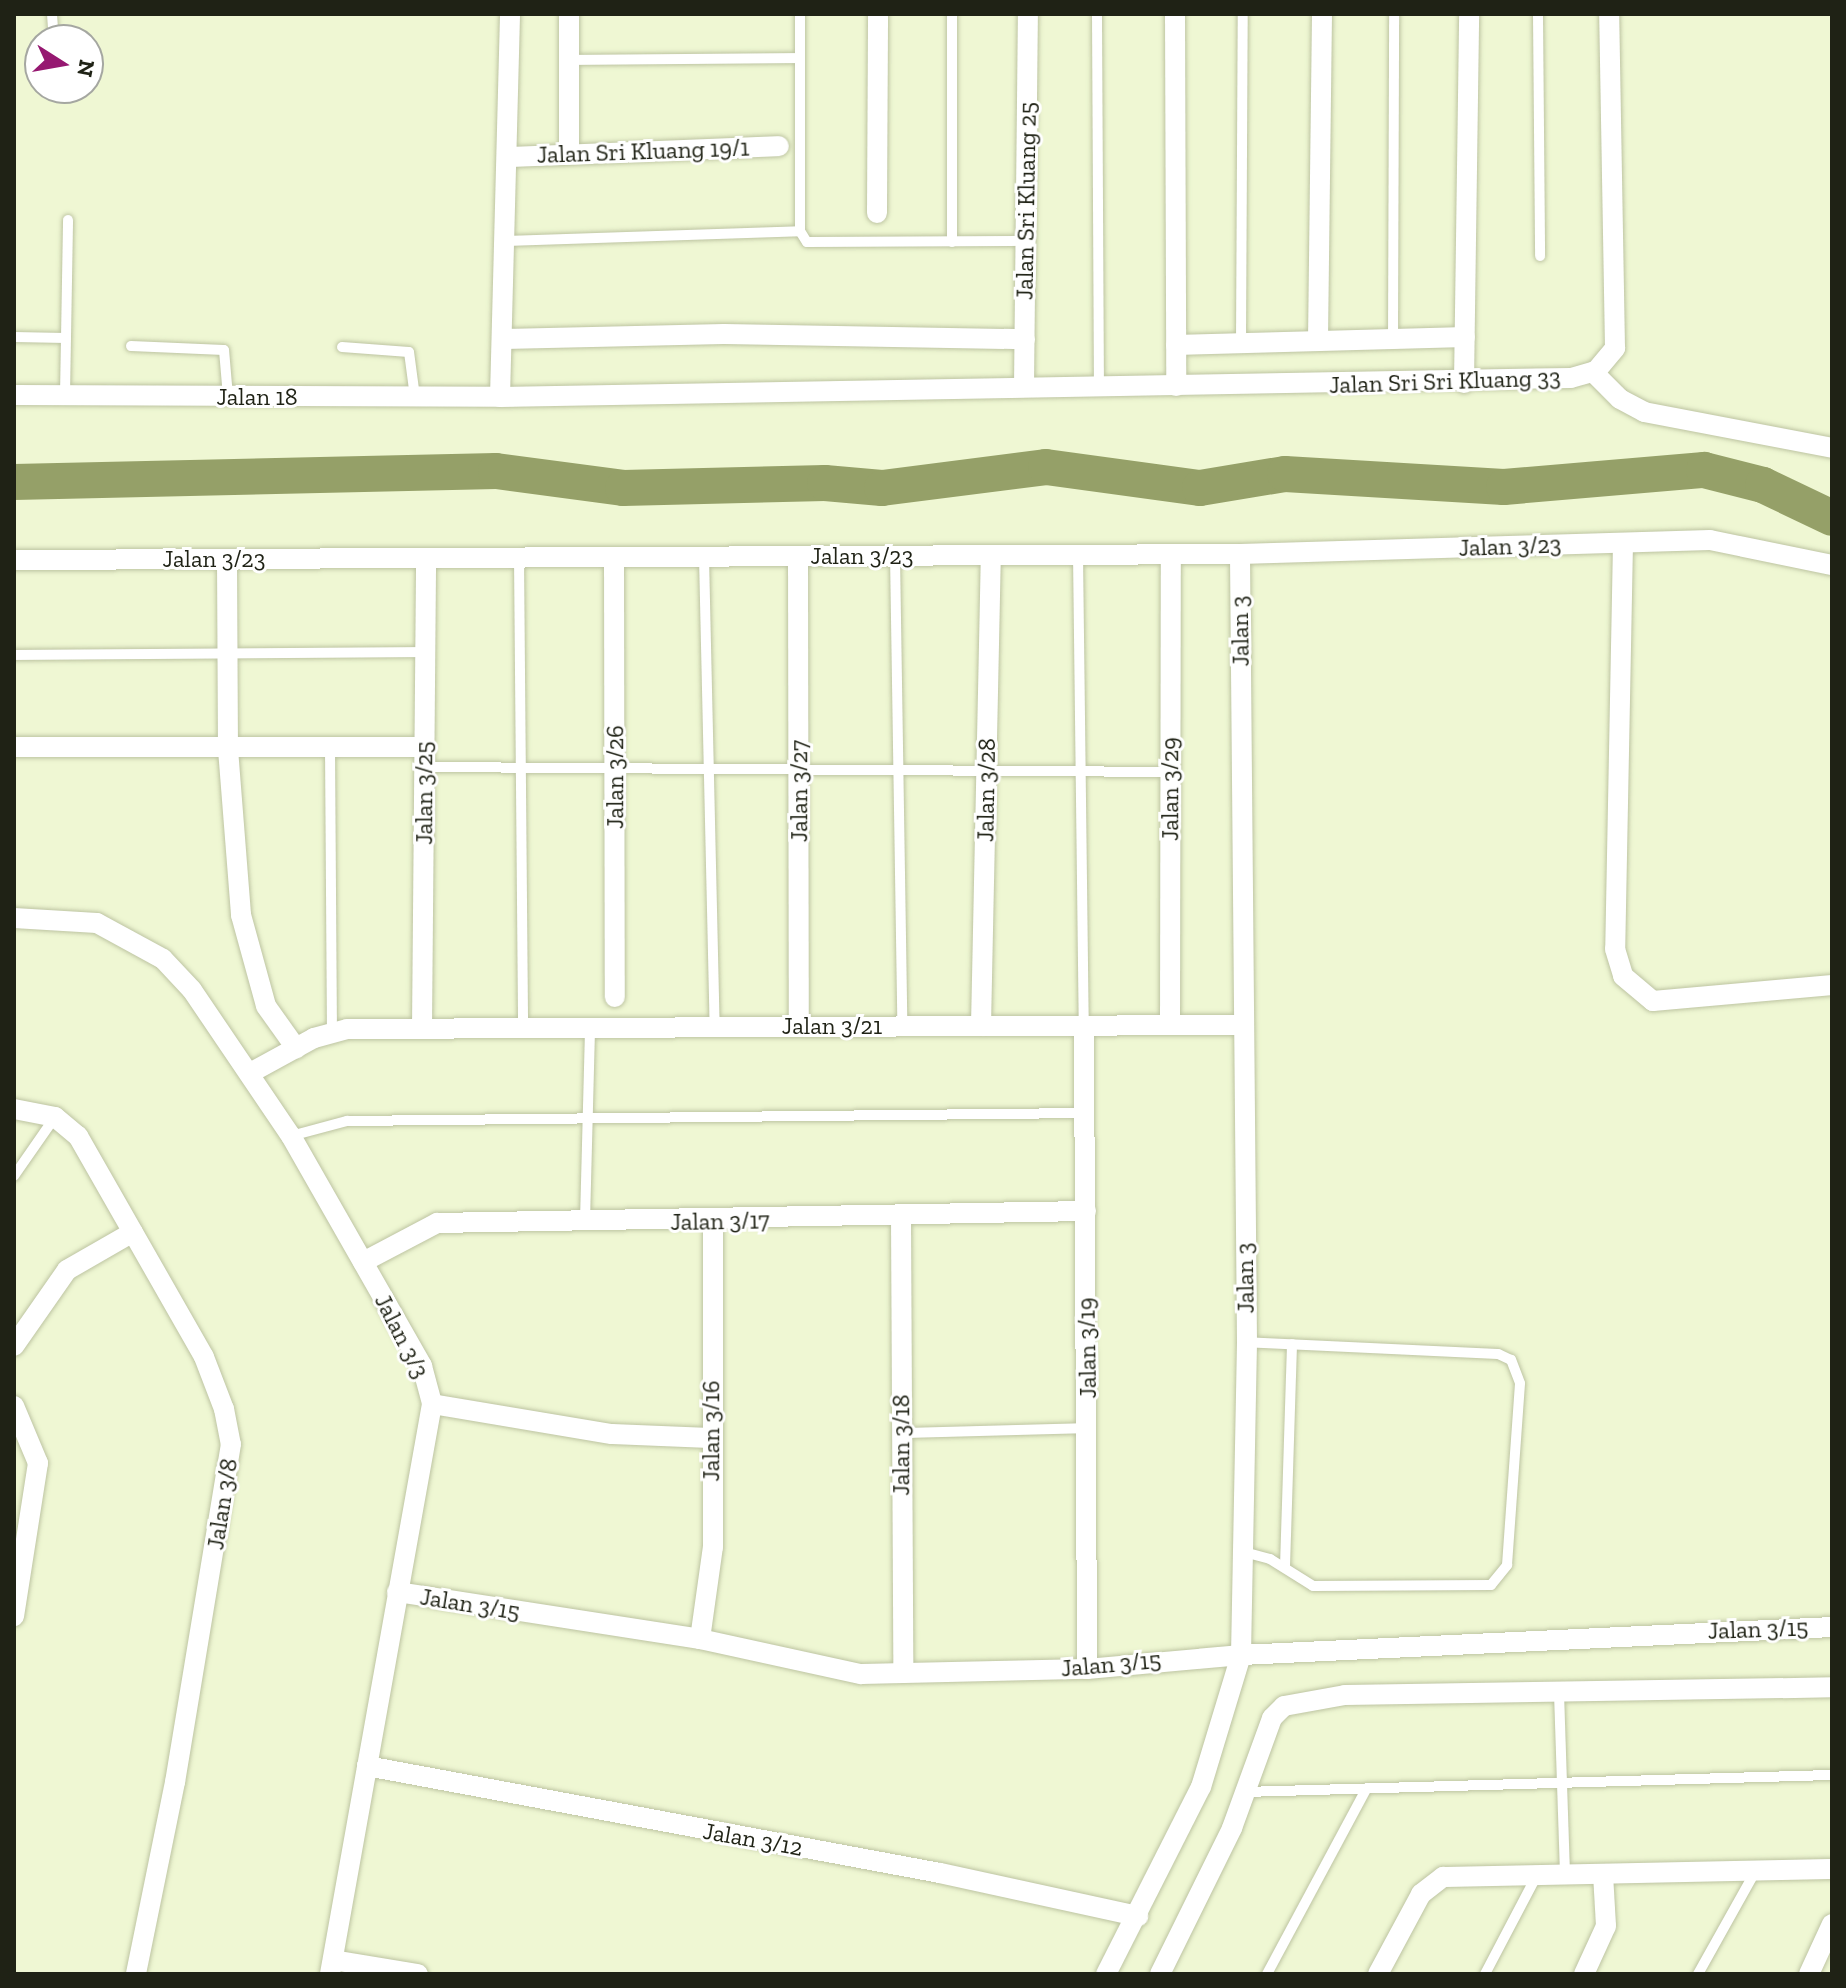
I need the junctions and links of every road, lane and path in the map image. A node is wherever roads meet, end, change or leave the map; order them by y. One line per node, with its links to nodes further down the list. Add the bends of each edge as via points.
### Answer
1 (510, 14): 19 (street)
2 (569, 14): 16 (street)
3 (800, 14): 15 (lane)
4 (878, 14): 20 (street)
5 (952, 14): 25 (lane)
6 (1028, 14): 24 (street, Jalan Sri Kluang 25)
7 (1097, 14): 42 (lane)
8 (1175, 14): 35 (street)
9 (1243, 14): 34 (lane)
10 (1322, 14): 33 (street)
11 (1394, 14): 32 (lane)
12 (1469, 14): 28 (street)
13 (1538, 14): 26 (lane)
14 (1609, 14): 38 (street, Jalan Sri Sri Kluang 33, via 1615,348)
15 (800, 58): 16 (lane); 22 (lane)
16 (569, 60): 18 (street)
17 (779, 146): 18 (street, Jalan Sri Kluang 19/1)
18 (569, 154): 19 (street, Jalan Sri Kluang 19/1)
19 (508, 157): 23 (street)
20 (877, 213)
21 (68, 220): 29 (lane)
22 (800, 231): 23 (lane); 25 (lane, via 807,242 818,244)
23 (506, 241): 30 (street)
24 (1026, 241): 25 (lane); 31 (street, Jalan Sri Kluang 25)
25 (952, 242)
26 (1540, 256)
27 (14, 337): 29 (lane)
28 (1465, 337): 32 (street); 39 (street)
29 (66, 338): 44 (lane)
30 (504, 339): 31 (street, via 724,334); 47 (street)
31 (1025, 339): 41 (street, Jalan Sri Kluang 25)
32 (1393, 339): 33 (street)
33 (1318, 341): 34 (street)
34 (1241, 343): 35 (street)
35 (1176, 345): 40 (street)
36 (131, 346): 45 (lane, via 224,350 229,357)
37 (342, 347): 46 (lane, via 409,352)
38 (1593, 372): 39 (street, Jalan Sri Sri Kluang 33); 48 (street, via 1620,399 1644,412)
39 (1464, 383): 40 (street, Jalan Sri Sri Kluang 33)
40 (1176, 386): 42 (street, Jalan Sri Sri Kluang 33)
41 (1024, 387): 42 (street, Jalan Sri Sri Kluang 33); 47 (street, Jalan Sri Sri Kluang 33)
42 (1099, 387)
43 (14, 395): 44 (street, Jalan 18)
44 (65, 395): 45 (street, Jalan 18)
45 (228, 397): 46 (street, Jalan 18)
46 (415, 397): 47 (street, Jalan 18)
47 (500, 397)
48 (1832, 448)
49 (1623, 543): 52 (street, Jalan 3/23); 62 (street, Jalan 3/23, via 1710,540); 79 (street, via 1615,949 1623,976 1653,1001)
50 (1078, 554): 51 (street, Jalan 3/23); 54 (street, Jalan 3/23); 76 (lane)
51 (1171, 554): 52 (street, Jalan 3/23); 77 (street, Jalan 3/29)
52 (1240, 554): 82 (street, Jalan 3)
53 (895, 555): 54 (street, Jalan 3/23); 55 (street, Jalan 3/23); 74 (lane)
54 (991, 555): 75 (street, Jalan 3/28)
55 (798, 556): 58 (street, Jalan 3/23); 73 (street, Jalan 3/27)
56 (519, 557): 57 (street, Jalan 3/23); 59 (street, Jalan 3/23); 70 (lane)
57 (614, 557): 58 (street, Jalan 3/23); 71 (street, Jalan 3/26)
58 (704, 557): 72 (lane)
59 (426, 558): 60 (street, Jalan 3/23); 63 (street, Jalan 3/25)
60 (227, 559): 61 (street, Jalan 3/23); 65 (street)
61 (14, 560)
62 (1832, 565)
63 (425, 652): 65 (lane); 69 (street, Jalan 3/25)
64 (14, 655): 65 (lane)
65 (230, 657): 68 (street)
66 (14, 747): 68 (street)
67 (330, 748): 68 (street); 69 (street); 91 (lane)
68 (228, 749): 92 (street, via 248,948 266,1006)
69 (424, 757): 70 (lane); 88 (street, Jalan 3/25)
70 (518, 768): 71 (lane); 89 (lane)
71 (614, 768): 72 (lane); 80 (street, Jalan 3/26)
72 (710, 769): 73 (lane); 87 (lane)
73 (799, 769): 74 (lane); 84 (street, Jalan 3/27)
74 (897, 770): 75 (lane); 85 (lane)
75 (987, 771): 76 (lane); 86 (street, Jalan 3/28)
76 (1083, 771): 77 (lane); 90 (lane)
77 (1169, 772): 81 (street, Jalan 3/29)
78 (14, 918): 93 (street, Jalan 3/3, via 97,923 163,959)
79 (1832, 985)
80 (615, 997)
81 (1170, 1025): 82 (street, Jalan 3/21); 90 (street, Jalan 3/21)
82 (1241, 1025): 106 (street, Jalan 3)
83 (590, 1026): 87 (street, Jalan 3/21); 89 (street, Jalan 3/21); 97 (lane)
84 (799, 1026): 85 (street, Jalan 3/21); 87 (street, Jalan 3/21)
85 (902, 1026): 86 (street, Jalan 3/21)
86 (981, 1026): 90 (street, Jalan 3/21)
87 (715, 1027)
88 (422, 1028): 89 (street, Jalan 3/21); 91 (street, Jalan 3/21)
89 (523, 1028)
90 (1084, 1028): 95 (street, Jalan 3/19)
91 (332, 1031): 92 (street)
92 (296, 1048): 93 (street)
93 (250, 1073): 98 (street, Jalan 3/3)
94 (14, 1109): 96 (street)
95 (1086, 1113): 97 (lane); 100 (street, Jalan 3/19)
96 (55, 1117): 99 (lane); 104 (street, Jalan 3/8, via 78,1136)
97 (589, 1120): 98 (lane, via 347,1121); 102 (lane)
98 (291, 1136): 105 (street, Jalan 3/3)
99 (14, 1176)
100 (1086, 1211): 101 (street, Jalan 3/17); 111 (street, Jalan 3/19)
101 (901, 1217): 103 (street, Jalan 3/17); 112 (street, Jalan 3/18)
102 (585, 1221): 103 (street, Jalan 3/17); 105 (street, Jalan 3/17, via 437,1223)
103 (713, 1222): 113 (street, Jalan 3/16)
104 (133, 1232): 108 (street, via 67,1270); 139 (street, Jalan 3/8, via 204,1357 231,1444 175,1782)
105 (363, 1262): 109 (street, Jalan 3/3, via 422,1366)
106 (1247, 1342): 107 (lane); 114 (street, Jalan 3)
107 (1292, 1344): 115 (lane); 115 (lane, via 1498,1354 1511,1360 1520,1383 1502,1577 1491,1585 1313,1586)
108 (14, 1346)
109 (432, 1404): 113 (street, via 612,1434); 117 (street, Jalan 3/3)
110 (14, 1406): 116 (street, via 38,1463)
111 (1088, 1428): 112 (lane); 122 (street, Jalan 3/19)
112 (901, 1433): 123 (street, Jalan 3/18)
113 (710, 1438): 120 (street, Jalan 3/16, via 713,1547)
114 (1244, 1552): 115 (lane); 121 (street, Jalan 3)
115 (1285, 1567)
116 (17, 1582): 118 (street)
117 (397, 1592): 120 (street, Jalan 3/15); 126 (street, Jalan 3/3)
118 (14, 1616)
119 (1832, 1627): 121 (street, Jalan 3/15)
120 (700, 1639): 123 (street, Jalan 3/15, via 861,1674)
121 (1241, 1655): 122 (street, Jalan 3/15); 136 (street, Jalan 3, via 1201,1787)
122 (1087, 1669): 123 (street, Jalan 3/15)
123 (903, 1673)
124 (1832, 1687): 125 (street)
125 (1559, 1693): 128 (lane); 130 (street, via 1301,1700 1272,1718)
126 (367, 1766): 136 (street, Jalan 3/12, via 940,1873); 138 (street, Jalan 3/3)
127 (1832, 1775): 128 (lane)
128 (1562, 1783): 129 (lane); 135 (lane)
129 (1366, 1789): 130 (lane); 143 (lane)
130 (1244, 1792): 142 (street, via 1202,1895)
131 (1832, 1869): 132 (street)
132 (1755, 1872): 133 (street); 147 (lane)
133 (1603, 1874): 135 (street); 146 (street, via 1606,1926)
134 (1537, 1875): 135 (street); 144 (street, via 1454,1875 1433,1882 1411,1910); 145 (lane)
135 (1565, 1875)
136 (1138, 1916): 141 (street, Jalan 3)
137 (1832, 1924): 148 (street)
138 (332, 1967): 140 (street)
139 (136, 1974)
140 (418, 1974)
141 (1106, 1974)
142 (1160, 1974)
143 (1267, 1974)
144 (1378, 1974)
145 (1485, 1974)
146 (1584, 1974)
147 (1698, 1974)
148 (1809, 1974)

